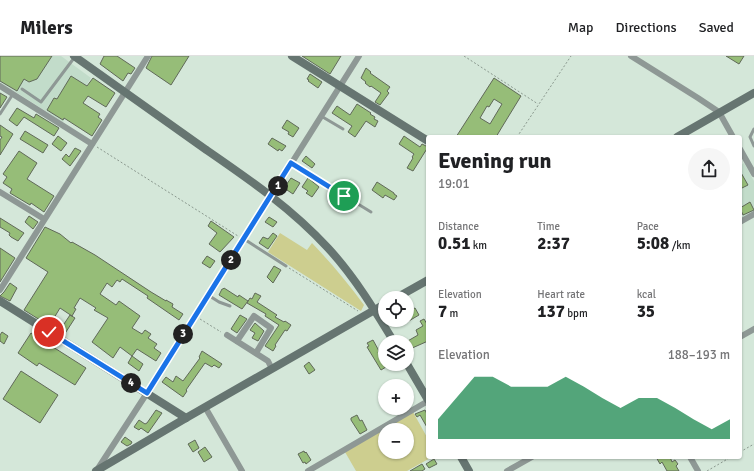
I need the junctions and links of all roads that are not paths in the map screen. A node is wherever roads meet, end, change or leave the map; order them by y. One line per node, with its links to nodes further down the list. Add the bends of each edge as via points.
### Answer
1 (148, 56): 9 (street)
2 (292, 56): 7 (street)
3 (359, 56): 7 (street)
4 (630, 56): 12 (street)
5 (75, 57): 8 (lane, via 41,102); 9 (street)
6 (0, 86): 11 (street)
7 (340, 86): 14 (street); 19 (street)
8 (22, 90)
9 (125, 92): 20 (street); 26 (street)
10 (754, 93): 12 (street)
11 (13, 94): 13 (lane); 20 (street)
12 (719, 112): 17 (street); 18 (street)
13 (0, 114)
14 (322, 116): 15 (lane); 23 (street)
15 (343, 129)
16 (754, 129): 21 (lane, via 750,137)
17 (680, 135)
18 (732, 135)
19 (426, 140)
20 (92, 144): 29 (street)
21 (754, 146)
22 (742, 153): 24 (street)
23 (291, 163): 26 (street); 27 (lane)
24 (754, 174)
25 (0, 192): 29 (street)
26 (272, 195): 31 (street); 40 (street, via 329,248)
27 (371, 212)
28 (754, 214): 30 (street)
29 (44, 219): 34 (street)
30 (742, 221)
31 (244, 239): 32 (lane); 36 (street)
32 (286, 266)
33 (426, 281): 35 (street)
34 (0, 290)
35 (408, 291)
36 (208, 295): 38 (lane); 49 (street)
37 (0, 301): 49 (street)
38 (230, 306)
39 (378, 308): 40 (street)
40 (375, 310): 42 (street); 47 (street)
41 (754, 329): 44 (street)
42 (390, 335)
43 (227, 336): 45 (street)
44 (742, 336)
45 (237, 342): 46 (street); 46 (street, via 254,316 271,328)
46 (256, 354): 47 (street, via 268,362)
47 (272, 369): 52 (street)
48 (411, 371): 50 (street)
49 (147, 393): 53 (street); 58 (street)
50 (426, 397)
51 (426, 402): 57 (street)
52 (205, 407): 53 (street); 59 (street)
53 (186, 418): 58 (street)
54 (462, 459): 61 (street)
55 (529, 459): 62 (street)
56 (691, 459): 63 (street)
57 (320, 468): 60 (street)
58 (96, 471)
59 (242, 471)
60 (308, 471)
61 (469, 471)
62 (508, 471)
63 (698, 471)

